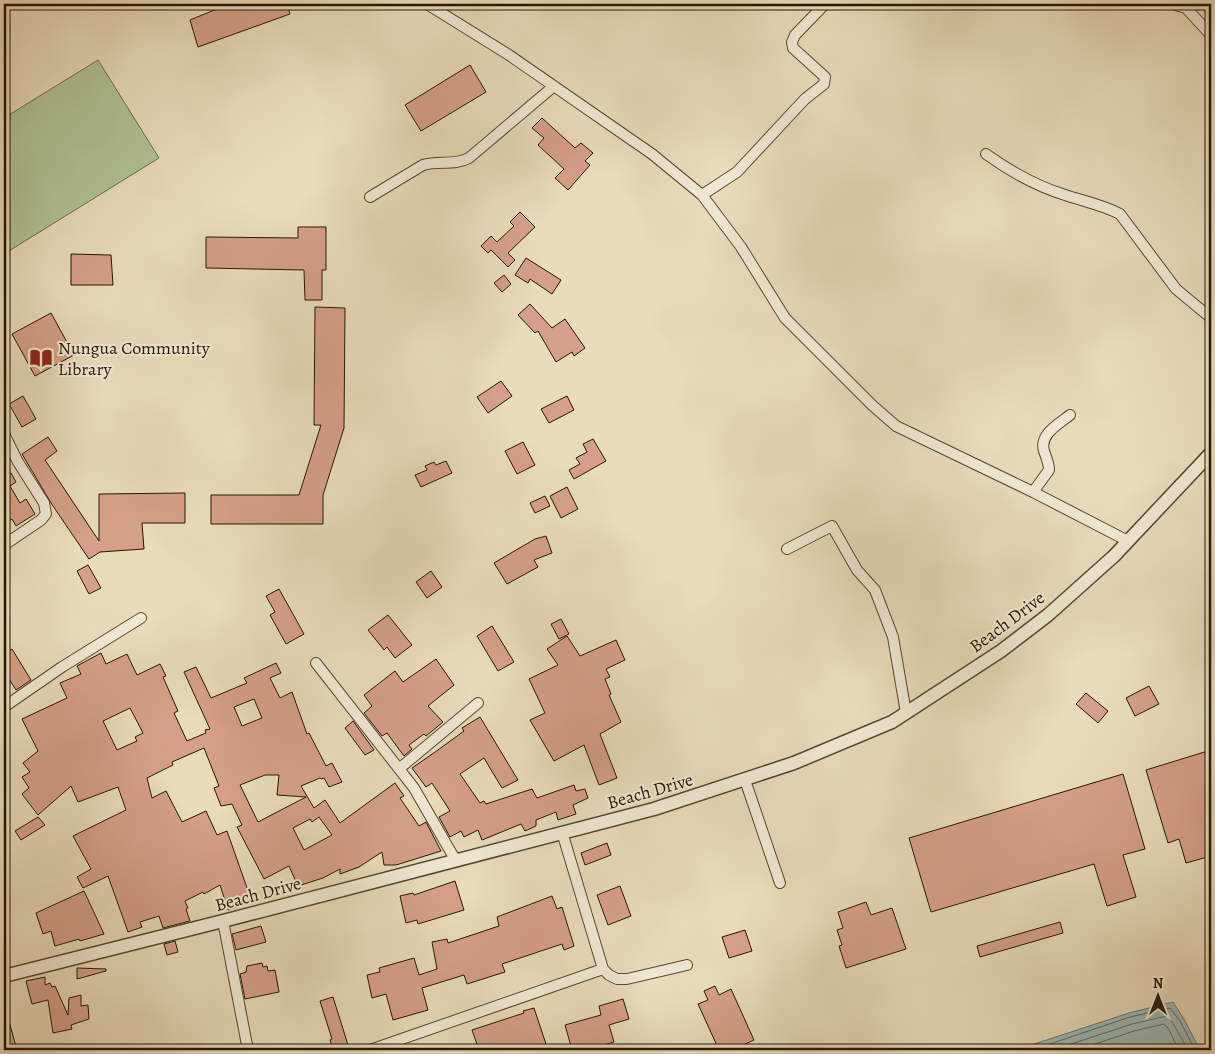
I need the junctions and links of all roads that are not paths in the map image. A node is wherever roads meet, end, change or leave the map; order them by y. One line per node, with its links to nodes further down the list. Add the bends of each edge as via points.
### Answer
1 (428, 4): 5 (street)
2 (825, 4): 7 (street, via 792,42 793,48 825,77 824,84 805,99 737,172)
3 (1172, 4): 4 (street, via 1186,8)
4 (1211, 35)
5 (554, 86): 7 (street, via 652,154); 8 (street, via 469,158 455,163 430,162 422,165)
6 (986, 154): 9 (street, via 1024,179 1120,214 1176,289)
7 (702, 195): 13 (street, via 741,247 785,318 883,415 896,426)
8 (370, 197)
9 (1211, 318)
10 (1070, 414): 13 (street, via 1043,441 1049,470)
11 (4, 434): 15 (street, via 44,503 46,514)
12 (1211, 453): 14 (street, Beach Drive)
13 (1033, 492): 14 (street)
14 (1128, 541): 21 (street, Beach Drive, via 1025,633)
15 (4, 546)
16 (787, 549): 21 (street, via 832,526 857,570 876,590 893,637)
17 (141, 618): 20 (street)
18 (316, 663): 22 (street)
19 (478, 703): 22 (street)
20 (4, 707)
21 (906, 712): 23 (street, Beach Drive, via 892,722)
22 (400, 768): 25 (street)
23 (745, 780): 24 (street, Beach Drive, via 654,809); 26 (street)
24 (562, 832): 25 (street, Beach Drive); 29 (street)
25 (456, 861): 27 (street, Beach Drive)
26 (780, 883)
27 (223, 921): 30 (street, Beach Drive); 31 (street)
28 (687, 965): 29 (street, via 627,979 617,979)
29 (603, 970): 32 (street)
30 (4, 976)
31 (248, 1050)
32 (370, 1050)

